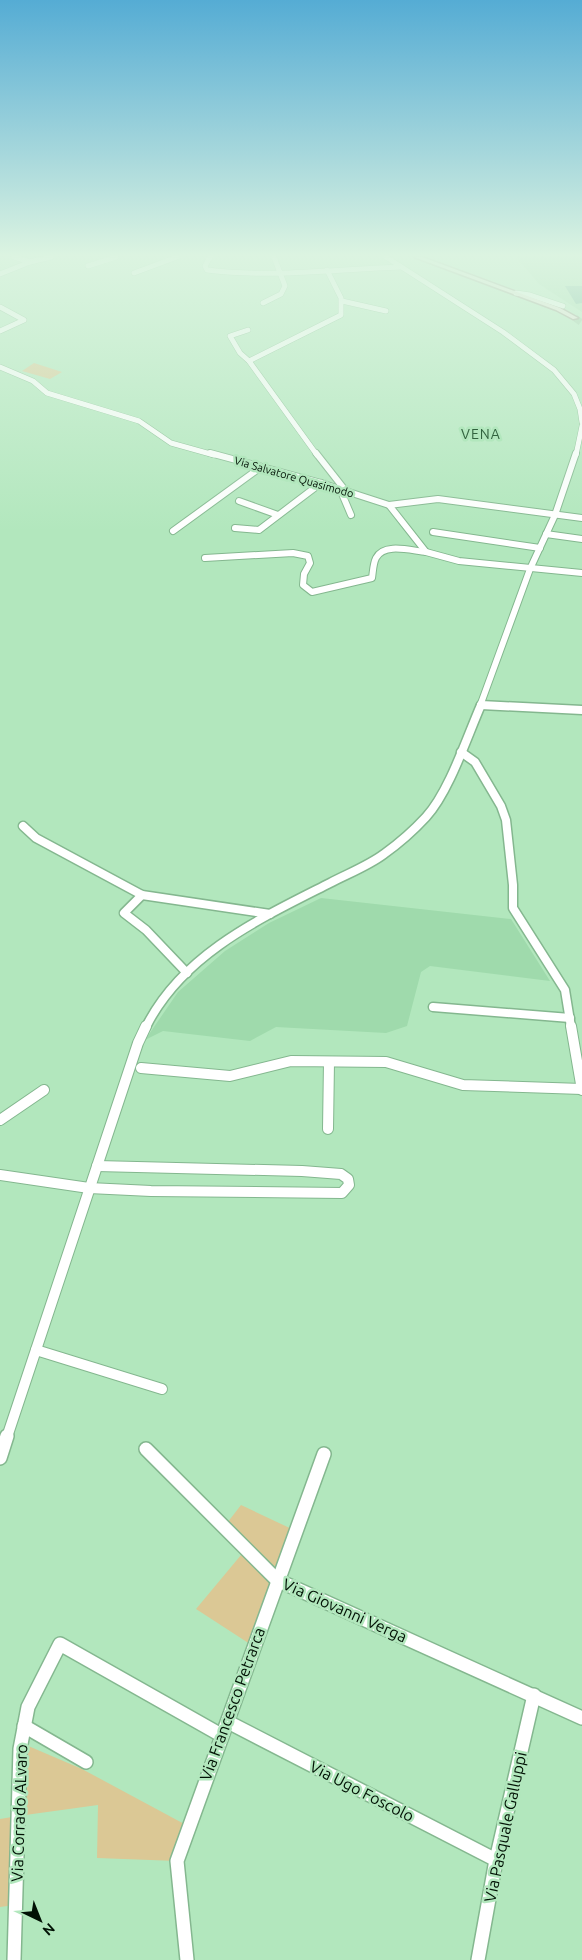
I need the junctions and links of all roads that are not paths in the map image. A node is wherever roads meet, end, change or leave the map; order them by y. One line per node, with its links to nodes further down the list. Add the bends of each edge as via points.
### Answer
1 (237, 348): 4 (street)
2 (274, 348): 4 (street)
3 (525, 348): 6 (street, via 554,370 574,394)
4 (249, 361): 12 (street)
5 (0, 367): 10 (street, Via Salvatore Quasimodo, via 33,381 48,393 139,421 170,443)
6 (582, 422)
7 (582, 426): 9 (street)
8 (582, 462): 9 (street)
9 (574, 463): 17 (street)
10 (262, 467): 11 (street, Via Salvatore Quasimodo); 20 (street)
11 (320, 483): 12 (street, Via Salvatore Quasimodo); 15 (street)
12 (343, 490): 14 (street, Via Salvatore Quasimodo); 16 (street)
13 (239, 501): 15 (street)
14 (389, 505): 17 (street, via 438,499); 25 (street)
15 (278, 515): 19 (street, via 259,530)
16 (351, 515)
17 (555, 515): 18 (street); 22 (street)
18 (582, 518)
19 (235, 528)
20 (173, 531)
21 (433, 532): 24 (street)
22 (546, 534): 23 (street); 24 (street)
23 (582, 539)
24 (540, 548): 27 (street)
25 (426, 552): 26 (street, via 381,551 375,558 372,578 312,592 303,585 310,563 308,556 293,553); 27 (street, via 459,561)
26 (205, 558)
27 (530, 569): 28 (street); 29 (street)
28 (582, 573)
29 (481, 705): 30 (street); 31 (street)
30 (582, 710)
31 (460, 752): 34 (street, via 440,798 426,817 383,855); 37 (street, via 475,762 501,806 506,820 513,908 565,990)
32 (23, 826): 33 (street, via 36,838)
33 (142, 895): 34 (street); 35 (street, via 124,913 146,930)
34 (271, 914): 35 (street, via 228,939)
35 (187, 972): 44 (street, via 151,1017 138,1043)
36 (433, 1007): 37 (street)
37 (570, 1018): 40 (street)
38 (329, 1062): 39 (street, via 291,1061 230,1076); 40 (street, via 386,1062 463,1085); 43 (street)
39 (141, 1068)
40 (582, 1089)
41 (44, 1090): 42 (street)
42 (0, 1120)
43 (328, 1129)
44 (97, 1166): 46 (street); 46 (street, via 302,1171 340,1174 348,1179 350,1185 342,1193)
45 (0, 1175): 46 (street)
46 (89, 1188): 47 (street)
47 (36, 1350): 48 (street); 51 (street)
48 (162, 1389)
49 (146, 1449): 52 (street, Via Giovanni Verga)
50 (324, 1454): 52 (street, Via Francesco Petrarca)
51 (0, 1458)
52 (277, 1580): 54 (street, Via Giovanni Verga); 56 (street, Via Francesco Petrarca)
53 (60, 1644): 57 (street, Via Corrado ALvaro, via 28,1707); 58 (street)
54 (534, 1695): 55 (street, Via Giovanni Verga); 60 (street, Via Pasquale Galluppi)
55 (582, 1718)
56 (228, 1722): 58 (street, Via Francesco Petrarca); 60 (street, Via Ugo Foscolo)
57 (24, 1726): 59 (street); 61 (street, Via Corrado ALvaro, via 20,1749)
58 (221, 1735): 62 (street, Via Francesco Petrarca, via 177,1860)
59 (86, 1762)
60 (496, 1860): 63 (street, Via Pasquale Galluppi)
61 (14, 1960)
62 (187, 1960)
63 (478, 1960)

